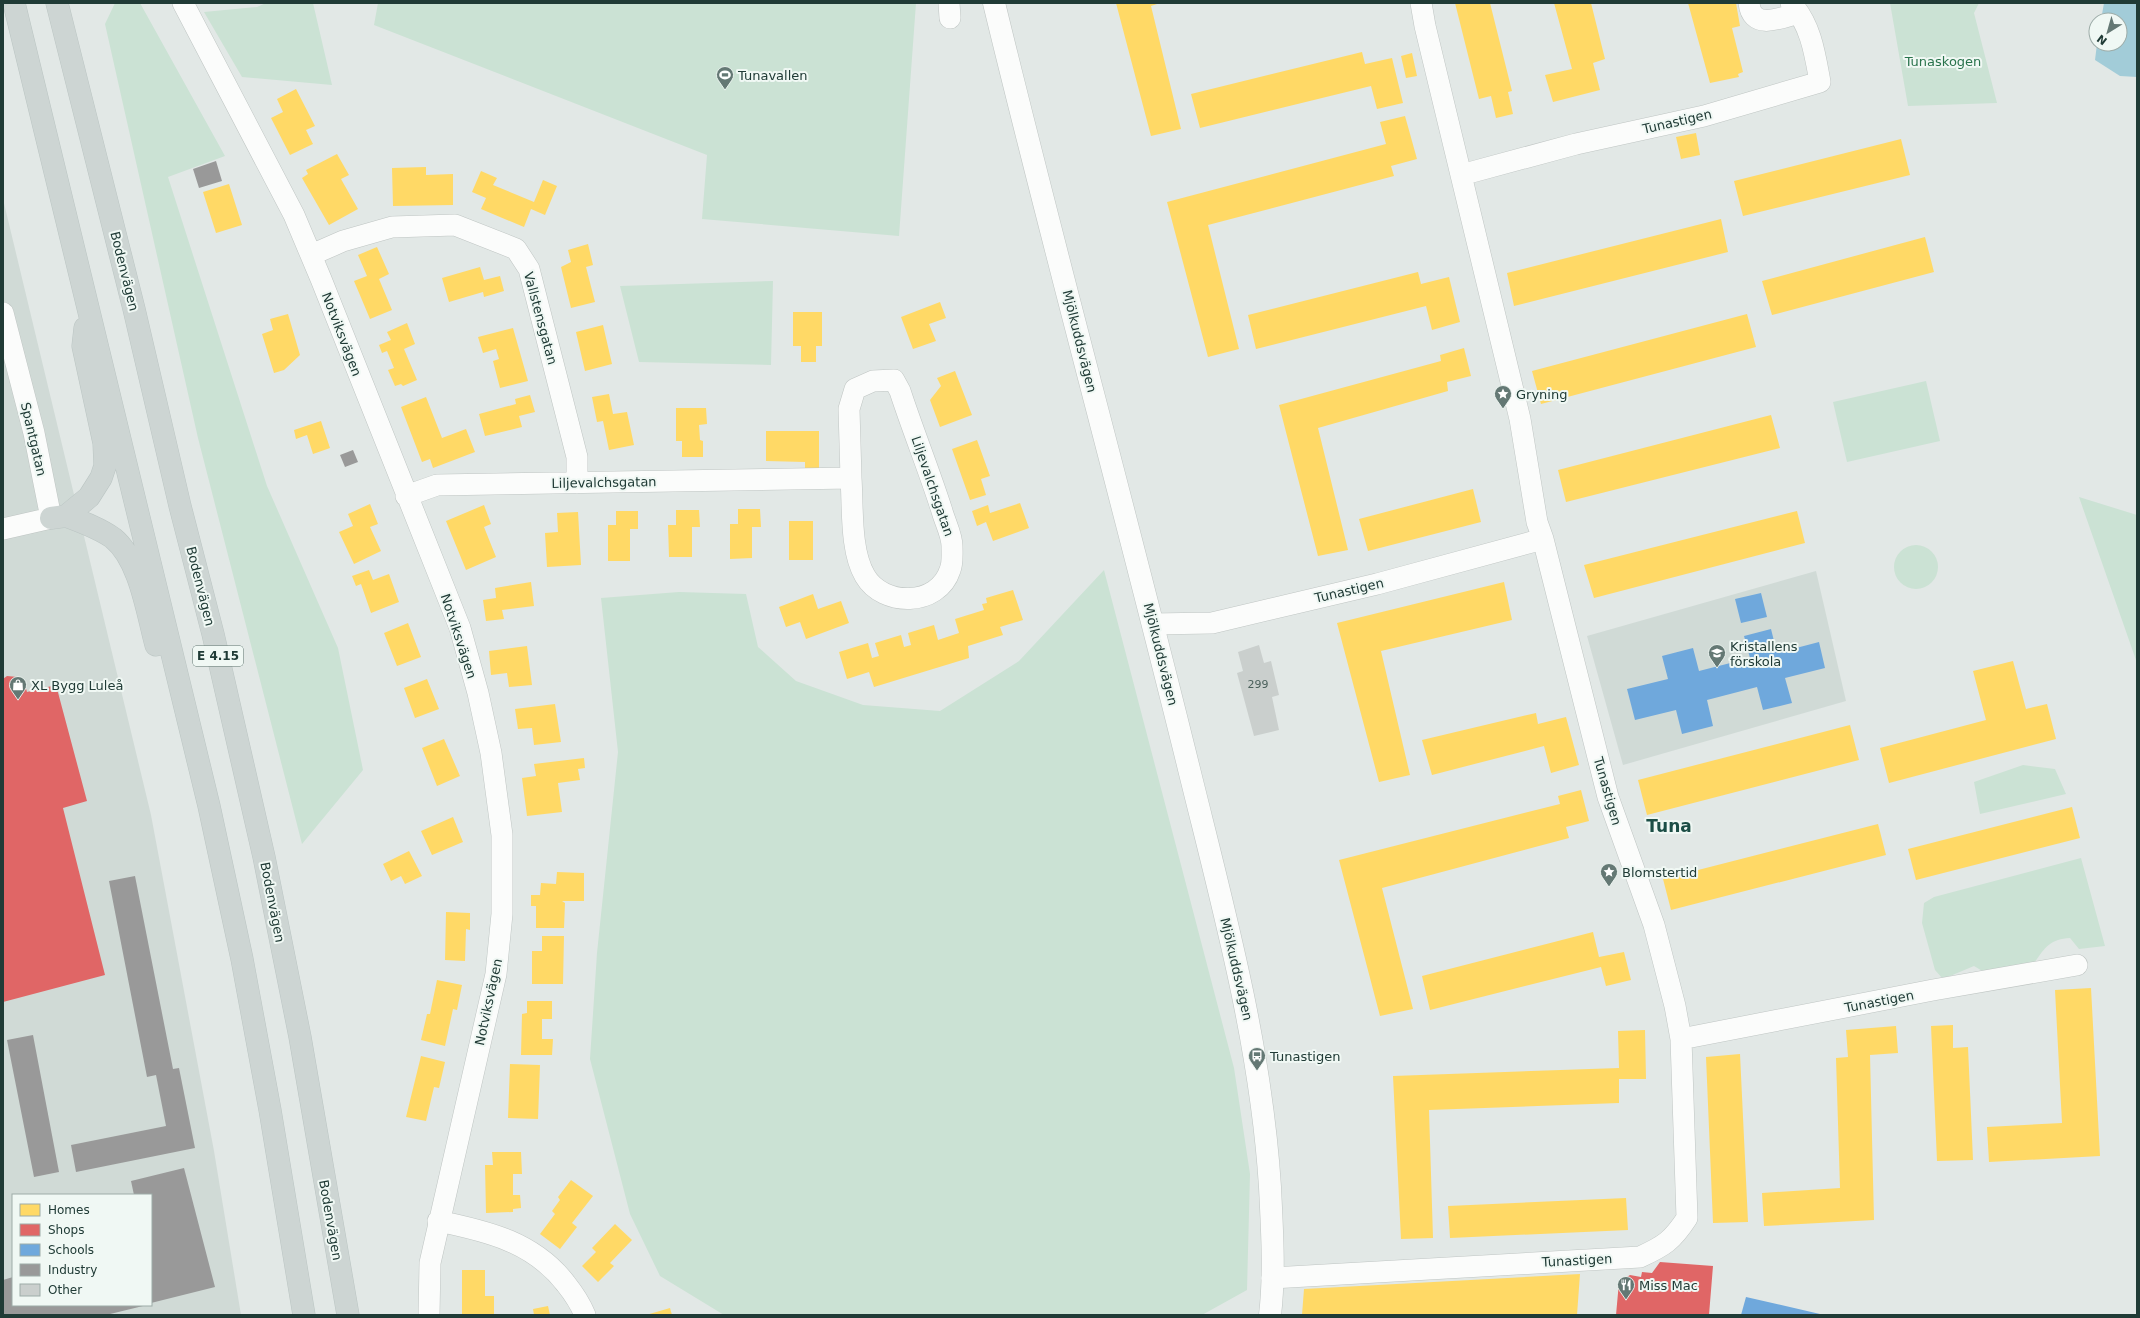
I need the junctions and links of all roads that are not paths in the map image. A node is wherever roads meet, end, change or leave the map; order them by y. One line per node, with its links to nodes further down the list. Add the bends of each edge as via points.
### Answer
1 (14, 3): 10 (main road, E 4.15)
2 (57, 3): 25 (main road, Bodenvägen / E 4.15, via 213,634 262,849 300,1037)
3 (183, 3): 9 (street, Notviksvägen, via 294,216)
4 (994, 3): 18 (street, Mjölkuddsvägen)
5 (1422, 3): 8 (street, Tunastigen, via 1425,26)
6 (1749, 3): 7 (street, Tunastigen, via 1752,14 1759,20 1773,21)
7 (1795, 8): 8 (street, Tunastigen, via 1809,33 1820,82 1704,116 1598,139)
8 (1461, 175): 17 (street, Tunastigen, via 1520,419 1537,522)
9 (311, 255): 13 (street, Vallstensgatan, via 343,241 392,227 455,225 516,249 529,269 577,457); 14 (street, Notviksvägen)
10 (88, 304): 15 (main road, via 83,346 104,443 105,466 102,478 89,497); 19 (main road, E 4.15)
11 (3, 313): 15 (street, Spantgatan)
12 (851, 478): 12 (street, Liljevalchsgatan, via 849,409 855,389 873,380 894,380 934,487 952,544 950,570 936,589 909,600 882,592 870,583 857,557); 13 (street, Liljevalchsgatan)
13 (577, 483): 14 (street, Liljevalchsgatan, via 438,485)
14 (406, 496): 22 (street, Notviksvägen, via 460,628 491,753 502,835 502,914 496,974)
15 (58, 517): 16 (street); 19 (main road, via 99,529 114,539 124,551 137,576 159,656)
16 (3, 529)
17 (1543, 539): 18 (street, Tunastigen, via 1377,584 1212,623); 21 (street, Tunastigen, via 1608,797 1654,925)
18 (1153, 624): 23 (street, Mjölkuddsvägen, via 1246,1006 1266,1132 1272,1219)
19 (183, 694): 24 (main road, E 4.15, via 243,967)
20 (2077, 965): 21 (street, Tunastigen)
21 (1681, 1039): 23 (street, Tunastigen, via 1687,1218 1676,1236 1661,1247 1640,1257)
22 (438, 1221): 26 (street, Notviksvägen, via 430,1263); 27 (street, via 507,1239 536,1254 557,1272 580,1303)
23 (1272, 1278): 28 (street, Mjölkuddsvägen)
24 (304, 1315)
25 (348, 1315)
26 (429, 1315)
27 (585, 1315)
28 (1270, 1315)

